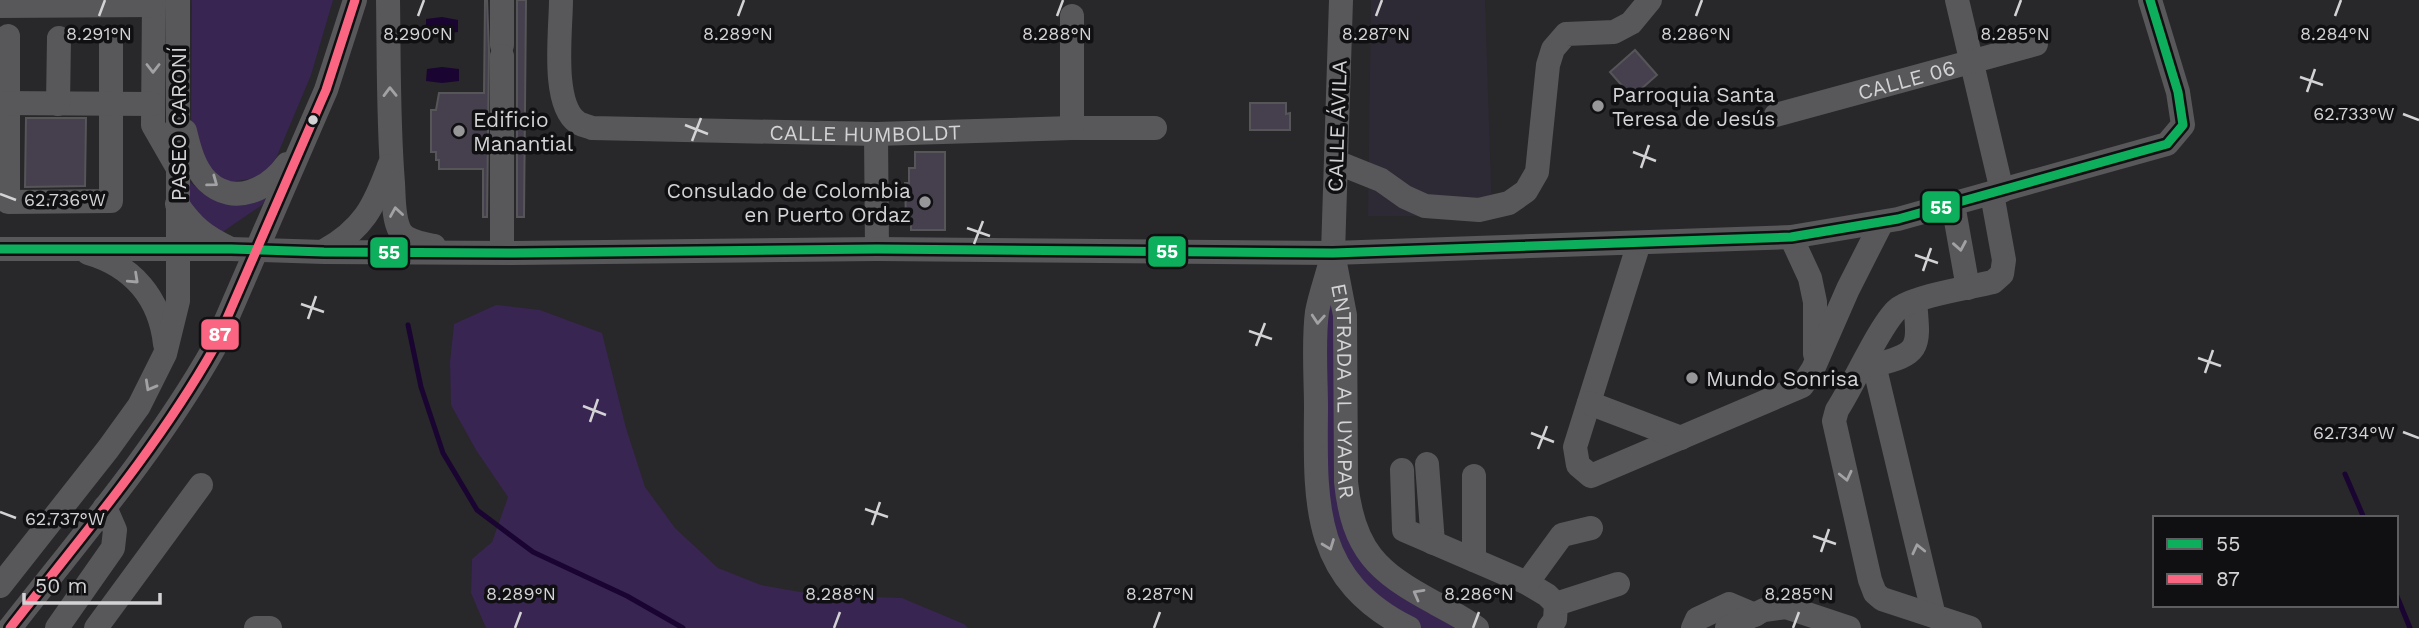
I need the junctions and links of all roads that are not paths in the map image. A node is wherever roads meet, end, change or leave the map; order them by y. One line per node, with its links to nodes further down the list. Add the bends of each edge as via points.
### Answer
1 (178, 0): 19 (street, PASEO CARONÍ)
2 (355, 0): 28 (street)
3 (388, 0): 29 (street, one-way to 3)
4 (502, 0): 44 (street)
5 (561, 0): 27 (street, CALLE HUMBOLDT, via 560,89 566,109 577,122 592,128)
6 (1341, 0): 30 (street, CALLE ÁVILA)
7 (1650, 0): 30 (street, via 1631,23 1614,32 1566,34 1553,49 1537,172 1526,191 1509,203 1479,210 1425,206 1381,180)
8 (1957, 0): 18 (street)
9 (2150, 0): 32 (street, via 2178,92 2183,125 2167,144)
10 (124, 3): 11 (street); 12 (street)
11 (154, 3): 23 (street, one-way to 23)
12 (4, 4)
13 (1072, 16): 25 (street)
14 (8, 36): 20 (street)
15 (59, 37): 21 (street)
16 (111, 39): 22 (street)
17 (2036, 44): 18 (street, CALLE 06)
18 (1972, 63): 24 (street, CALLE 06); 32 (street)
19 (178, 100): 28 (street, one-way to 28, via 193,158 208,181 226,190 239,194 265,187); 31 (street, PASEO CARONÍ)
20 (4, 103): 21 (street); 22 (street, via 8,202 111,201)
21 (58, 104): 22 (street)
22 (111, 104): 23 (street)
23 (153, 104): 31 (street, via 153,124)
24 (1776, 116)
25 (1072, 128): 26 (street, CALLE HUMBOLDT); 27 (street, CALLE HUMBOLDT)
26 (1154, 128)
27 (876, 134): 42 (street)
28 (302, 146): 41 (street)
29 (391, 160): 43 (street, via 372,207 351,235); 44 (street, one-way to 29, via 432,245 405,236 395,212)
30 (1336, 162): 45 (street, CALLE ÁVILA)
31 (177, 166): 33 (street, PASEO CARONÍ)
32 (1997, 192): 34 (street); 46 (street, via 2002,274 1993,282)
33 (177, 204): 40 (street, PASEO CARONÍ); 41 (street, via 204,235)
34 (1953, 204): 35 (street); 46 (street, one-way to 46)
35 (1882, 222): 36 (street); 47 (street)
36 (1791, 237): 37 (street); 48 (street)
37 (1639, 243): 45 (street); 53 (street)
38 (0, 249): 39 (street)
39 (74, 249): 40 (street); 50 (street, one-way to 50, via 112,261 148,294 158,309)
40 (177, 249): 41 (street); 50 (street, PASEO CARONÍ, via 178,301)
41 (243, 249): 43 (street); 59 (street, via 232,311 192,386)
42 (877, 249): 44 (street); 45 (street)
43 (324, 252): 44 (street)
44 (497, 252)
45 (1333, 253): 74 (street, ENTRADA AL UYAPAR, one-way to 74, via 1317,312 1317,499 1330,551 1350,584 1375,609); 75 (street, ENTRADA AL UYAPAR, one-way to 45, via 1388,575 1374,562 1354,524 1346,482 1345,315)
46 (1968, 288): 49 (street)
47 (1848, 289): 48 (street); 52 (street)
48 (1812, 290): 52 (street)
49 (1915, 301): 51 (street, via 1898,309 1886,323); 51 (street, via 1918,335 1912,350 1901,359)
50 (166, 354): 65 (street, PASEO CARONÍ, one-way to 65, via 131,417)
51 (1872, 358): 68 (street, one-way to 51); 68 (street, one-way to 68, via 1834,421 1870,580 1882,599)
52 (1815, 365): 54 (street, via 1802,386)
53 (1589, 403): 54 (street); 54 (street, via 1575,447 1578,465 1591,476)
54 (1681, 438)
55 (1427, 464): 61 (street)
56 (1402, 470): 61 (street, via 1402,528)
57 (1474, 476): 62 (street)
58 (201, 485): 71 (street)
59 (105, 507): 69 (street, via 115,530 113,548); 70 (street)
60 (1591, 528): 63 (street, via 1562,536)
61 (1433, 543): 62 (street)
62 (1474, 560): 63 (street)
63 (1527, 583): 66 (street)
64 (1618, 584): 66 (street)
65 (0, 586)
66 (1556, 604): 76 (street, via 1555,620)
67 (1755, 615): 77 (street, via 1729,604 1697,619); 78 (street); 79 (street, via 1786,607)
68 (1934, 615): 80 (street)
69 (59, 627)
70 (10, 628)
71 (96, 628)
72 (256, 628): 73 (street)
73 (270, 628)
74 (1409, 628)
75 (1477, 628)
76 (1549, 628)
77 (1693, 628)
78 (1727, 628)
79 (1849, 628)
80 (1970, 628)

